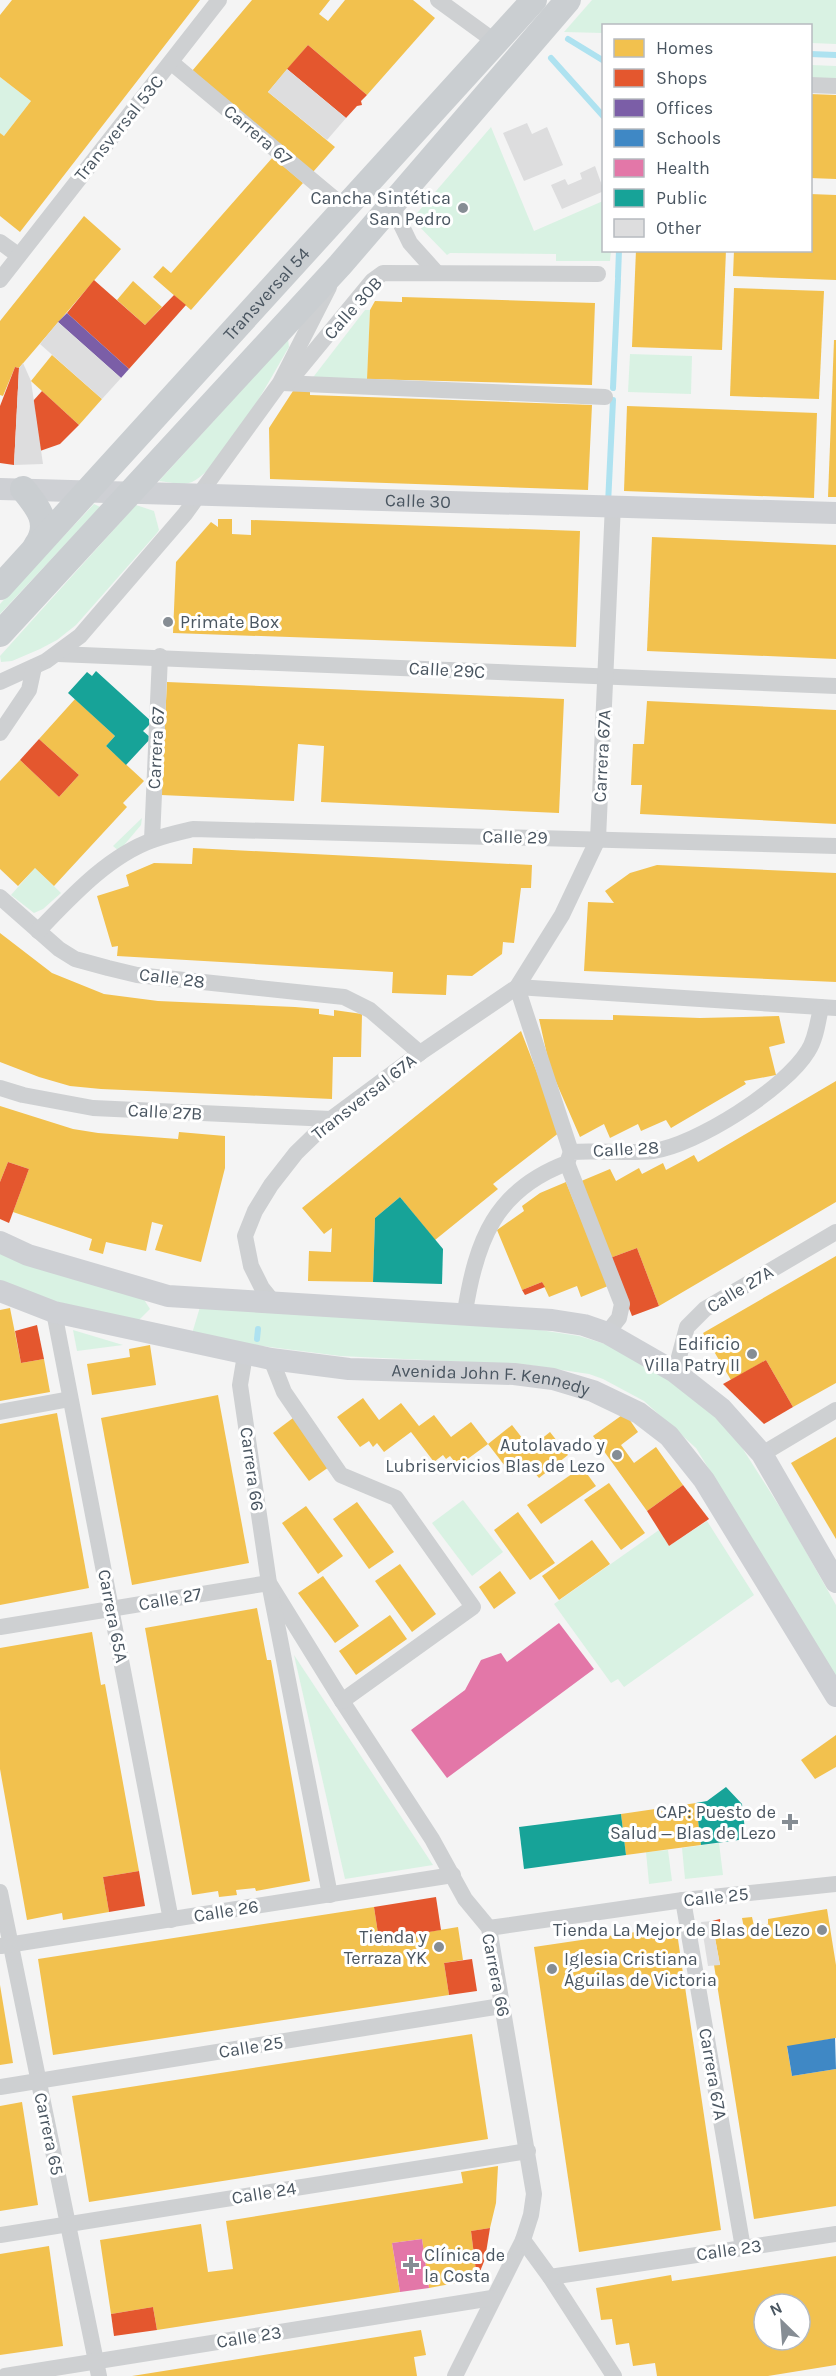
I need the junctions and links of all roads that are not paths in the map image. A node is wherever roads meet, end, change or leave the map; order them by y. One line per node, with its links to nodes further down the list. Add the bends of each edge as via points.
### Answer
1 (219, 0): 6 (street, Transversal 53C)
2 (438, 0): 5 (street)
3 (534, 0): 5 (main road, Transversal 54)
4 (562, 7): 9 (main road, Transversal 54)
5 (500, 38): 10 (main road, Transversal 54)
6 (172, 63): 10 (street, Carrera 67); 12 (street, Transversal 53C)
7 (812, 85): 8 (street)
8 (836, 86)
9 (392, 204): 13 (main road, Transversal 54); 14 (street, via 410,243)
10 (344, 207): 21 (main road, Transversal 54)
11 (0, 242): 12 (street)
12 (18, 255): 16 (street, Transversal 53C)
13 (340, 265): 17 (street, Transversal 54); 20 (main road, Transversal 54)
14 (436, 272): 15 (street, Calle 30B); 17 (street, Calle 30B, via 389,271 372,280)
15 (598, 274)
16 (0, 280)
17 (284, 383): 18 (street); 22 (street, Transversal 54)
18 (605, 397)
19 (11, 489): 21 (street, Calle 30); 25 (main road, via 42,513 42,534)
20 (129, 491): 21 (street, Calle 30); 22 (street, Calle 30); 27 (main road, Transversal 54)
21 (85, 492): 25 (main road, Transversal 54)
22 (201, 494): 23 (street, Calle 30); 28 (street, Transversal 54, via 95,621)
23 (613, 504): 24 (street, Calle 30); 31 (street, Carrera 67A)
24 (836, 513)
25 (33, 552): 26 (main road, Transversal 54)
26 (0, 587)
27 (0, 634)
28 (58, 654): 29 (street, Calle 29C); 30 (street, Transversal 54)
29 (160, 656): 31 (street, Calle 29C); 36 (street, Carrera 67)
30 (34, 667): 32 (street, Transversal 54); 34 (street, via 29,690)
31 (606, 677): 33 (street, Calle 29C); 35 (street, Carrera 67A)
32 (0, 682)
33 (836, 686)
34 (0, 733)
35 (598, 839): 36 (street, Calle 29, via 193,829); 37 (street, Calle 29); 40 (street, Carrera 67A, via 553,931)
36 (152, 840): 39 (street, Calle 29, via 122,856 88,882)
37 (836, 846)
38 (0, 897): 39 (street, Calle 28)
39 (38, 931): 42 (street, Calle 28, via 75,958 137,975 344,997 370,1010)
40 (518, 987): 41 (street, Calle 28); 42 (street, Transversal 67A); 45 (street)
41 (829, 1007): 45 (street, Calle 28, via 809,1050 795,1067 725,1121 686,1142 654,1151)
42 (420, 1053): 44 (street, Transversal 67A)
43 (0, 1088): 44 (street, Calle 27B, via 93,1108)
44 (331, 1119): 50 (street, Transversal 67A, via 277,1177 248,1226 245,1236 251,1266)
45 (569, 1157): 52 (street, Calle 28, via 502,1205 485,1234 472,1269); 53 (street, via 622,1304 619,1318)
46 (836, 1232): 57 (street, Calle 27A, via 705,1309 687,1327)
47 (0, 1242): 49 (street, via 28,1255)
48 (0, 1291): 51 (street, Avenida John F. Kennedy)
49 (168, 1296): 50 (street); 54 (street)
50 (274, 1304): 52 (street)
51 (54, 1312): 54 (street, Avenida John F. Kennedy); 58 (street, Carrera 65A)
52 (465, 1312): 53 (street, via 552,1320)
53 (607, 1333): 57 (street)
54 (159, 1334): 55 (street, Avenida John F. Kennedy)
55 (241, 1354): 56 (street, Avenida John F. Kennedy); 63 (street, Carrera 66, via 240,1385)
56 (271, 1359): 66 (street, Avenida John F. Kennedy, via 349,1370 514,1374 554,1379 593,1391 639,1413 669,1436 704,1480); 67 (street, via 285,1392 341,1475 396,1498 473,1607)
57 (675, 1372): 61 (street, via 722,1409)
58 (70, 1399): 60 (street); 64 (street, Carrera 65A)
59 (836, 1410): 61 (street)
60 (0, 1412)
61 (762, 1454): 62 (street)
62 (836, 1581)
63 (268, 1583): 64 (street, Calle 27); 67 (street, Carrera 66); 71 (street, Carrera 66)
64 (112, 1609): 65 (street, Calle 27); 73 (street, Carrera 65A)
65 (0, 1627)
66 (836, 1696)
67 (342, 1701): 68 (street, Carrera 66)
68 (453, 1875): 71 (street, Calle 26); 74 (street, Carrera 66)
69 (836, 1884): 72 (street, Calle 25)
70 (0, 1892): 75 (street, Carrera 65)
71 (330, 1894): 73 (street, Calle 26)
72 (683, 1900): 74 (street, Calle 25); 84 (street, Carrera 67A)
73 (171, 1920): 75 (street, Calle 26)
74 (489, 1928): 76 (street, Carrera 66)
75 (5, 1946): 77 (street, Carrera 65)
76 (501, 2006): 77 (street, Calle 25); 79 (street, Carrera 66)
77 (38, 2082): 78 (street, Calle 25); 80 (street, Carrera 65)
78 (0, 2087)
79 (528, 2151): 80 (street, Calle 24); 83 (street, Carrera 66, via 534,2194)
80 (68, 2224): 82 (street, Calle 24); 87 (street, Carrera 65)
81 (836, 2234): 84 (street, Calle 23)
82 (0, 2235)
83 (523, 2240): 85 (street); 86 (street, Carrera 66)
84 (743, 2248): 85 (street, Calle 23)
85 (550, 2277): 90 (street)
86 (492, 2298): 87 (street, Calle 23); 89 (street, Carrera 66)
87 (98, 2369): 88 (street, Calle 23)
88 (5, 2376)
89 (455, 2376)
90 (614, 2376)

